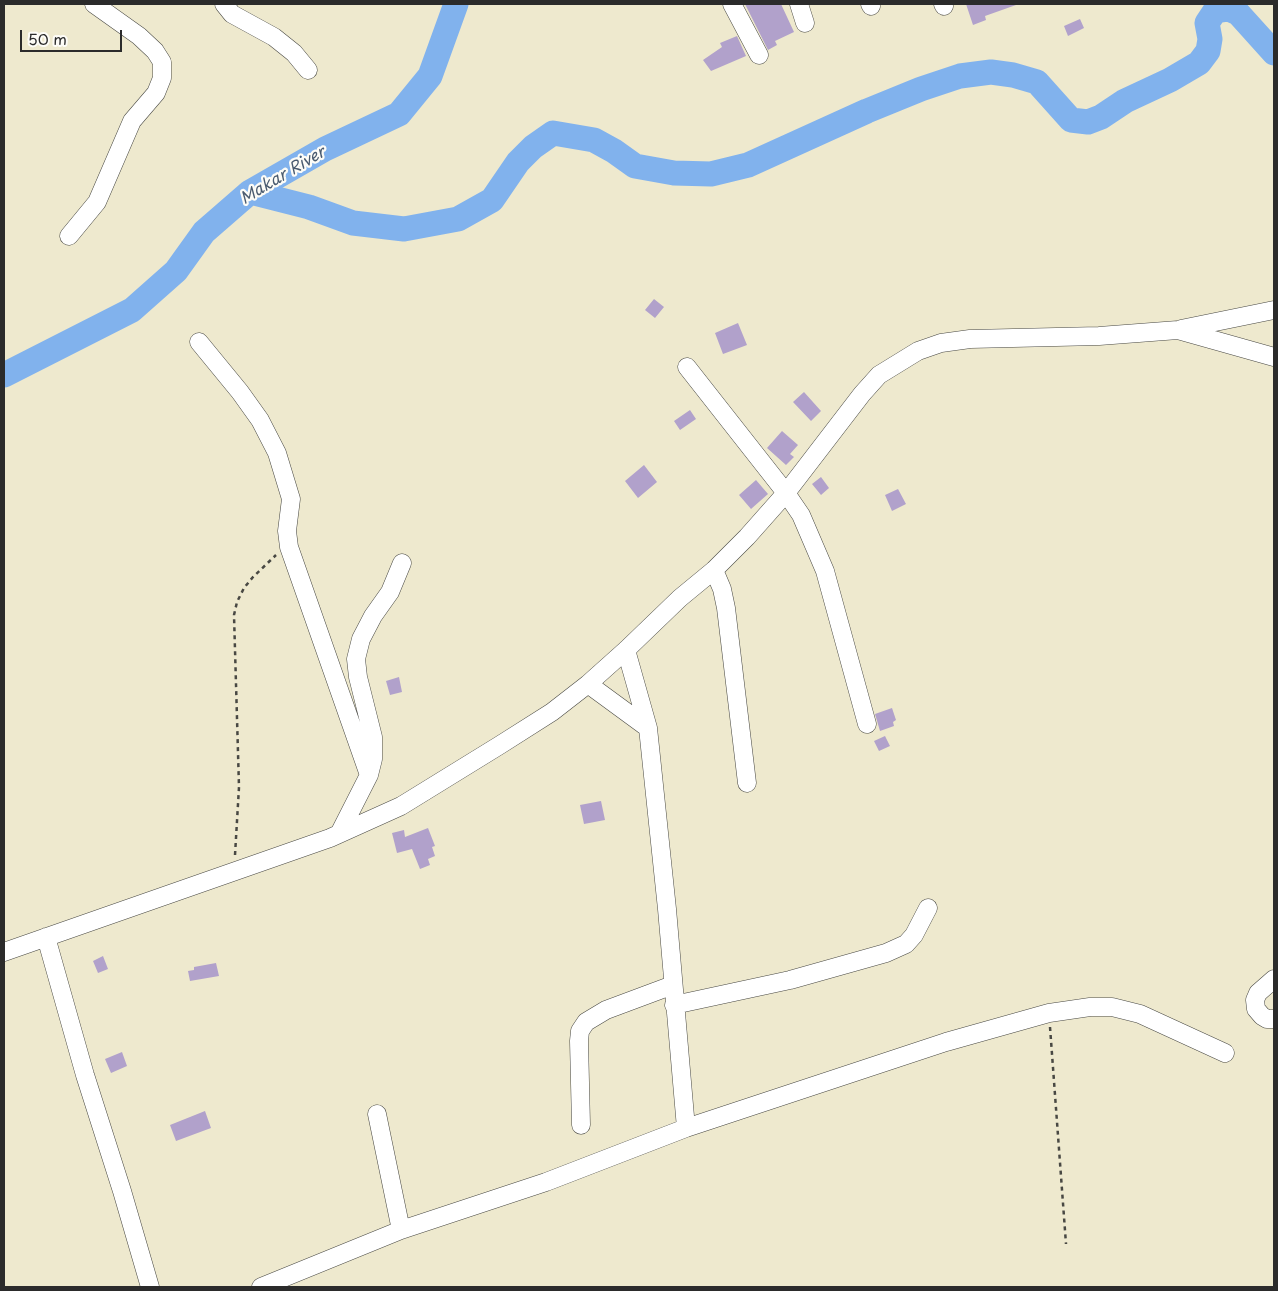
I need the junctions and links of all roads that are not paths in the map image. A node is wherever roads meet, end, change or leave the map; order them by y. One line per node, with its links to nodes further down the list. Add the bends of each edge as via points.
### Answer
1 (94, 4): 8 (street, via 156,51 162,62 162,78 156,93 132,121 97,202)
2 (224, 4): 7 (street, via 232,14 274,37)
3 (732, 4): 6 (street)
4 (799, 4): 5 (street)
5 (805, 23)
6 (759, 55)
7 (308, 70)
8 (69, 236)
9 (1274, 310): 10 (street)
10 (1178, 330): 12 (street); 14 (street, via 1099,336 970,339 941,343 918,351 879,375)
11 (199, 342): 21 (street, via 255,413 277,452 291,499 289,548)
12 (1274, 357)
13 (688, 367): 14 (street)
14 (786, 493): 16 (street); 19 (street, via 808,529 825,571)
15 (402, 563): 21 (street, via 390,592 361,639 356,659 373,737)
16 (714, 570): 17 (street); 22 (street, via 726,608)
17 (626, 650): 18 (street); 20 (street)
18 (588, 684): 20 (street); 23 (street, via 552,712 401,806)
19 (867, 724)
20 (648, 728): 28 (street)
21 (369, 775): 23 (street)
22 (747, 783)
23 (339, 834): 25 (street)
24 (928, 908): 29 (street, via 906,944 886,953 782,982)
25 (46, 937): 26 (street); 36 (street)
26 (4, 952)
27 (1274, 979): 30 (street, via 1255,1000 1256,1009 1262,1016)
28 (672, 985): 29 (street); 33 (street, via 606,1010 586,1022 580,1031)
29 (674, 1005): 34 (street)
30 (1274, 1019)
31 (1225, 1053): 34 (street, via 1140,1014 1112,1007 1090,1007 1049,1013 946,1042)
32 (377, 1114): 35 (street)
33 (581, 1125)
34 (686, 1128): 35 (street, via 546,1182)
35 (401, 1230): 37 (street)
36 (150, 1287)
37 (261, 1287)

